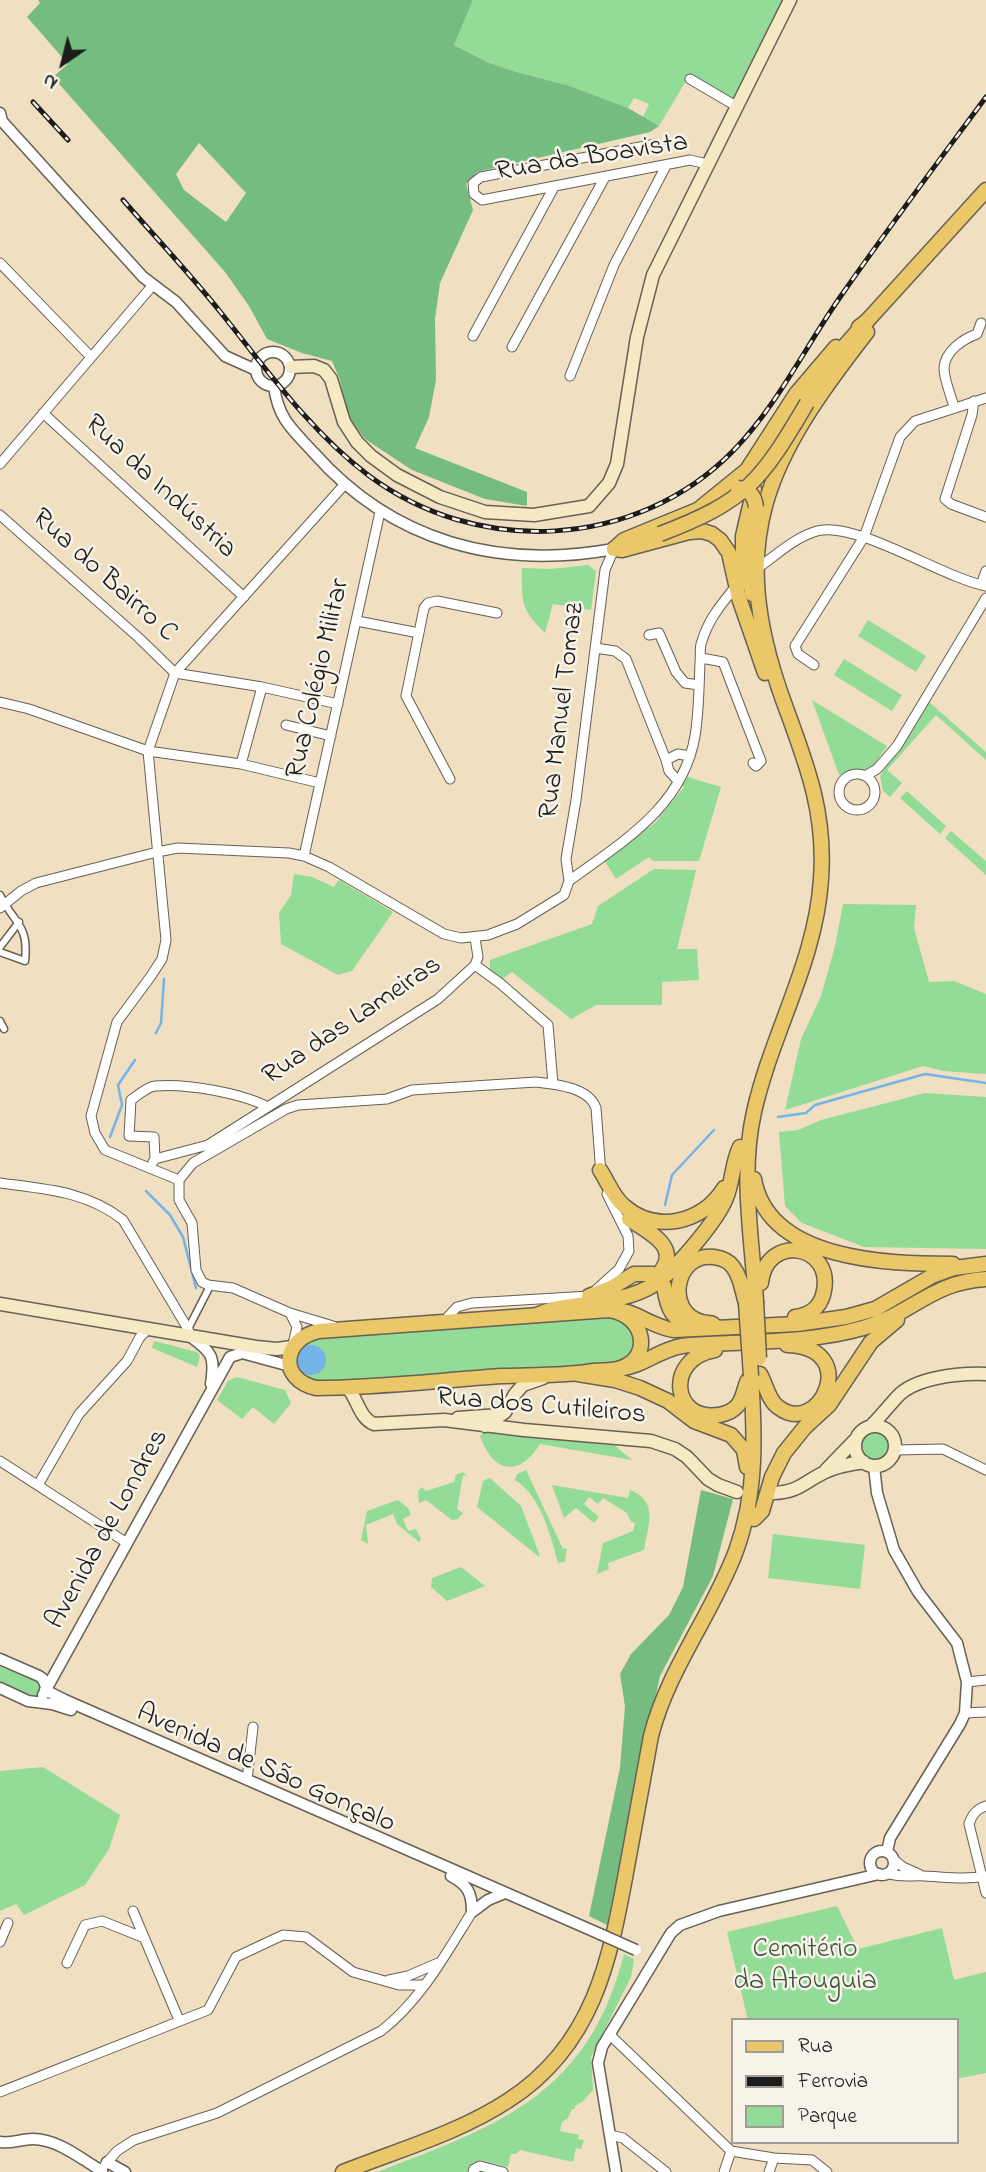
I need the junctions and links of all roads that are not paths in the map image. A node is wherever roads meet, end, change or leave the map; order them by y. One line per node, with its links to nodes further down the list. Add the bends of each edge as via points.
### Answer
1 (790, 0): 3 (main road)
2 (690, 79): 3 (street)
3 (736, 106): 6 (main road)
4 (0, 119): 13 (street)
5 (656, 144): 9 (street, Rua da Boavista, via 481,177 473,183 474,194 482,200)
6 (707, 164): 7 (street, Rua da Boavista, via 690,160); 19 (main road, via 653,275 636,337 617,464 609,483 589,506 534,515 485,512 440,497 397,475 357,442 324,370)
7 (666, 166): 8 (street, Rua da Boavista); 21 (street, via 614,265)
8 (605, 177): 9 (street, Rua da Boavista); 17 (street)
9 (554, 187): 16 (street)
10 (986, 190): 15 (main road)
11 (986, 200): 15 (main road)
12 (0, 263): 18 (street)
13 (153, 285): 18 (street); 20 (street, via 176,302 225,356)
14 (981, 323): 25 (street, via 977,334 957,346 944,368)
15 (867, 327): 29 (main road, via 845,338 810,375 747,470); 34 (main road, bridge, via 807,402 778,452 751,485 713,512); 41 (main road, via 777,468 757,544); 43 (main road, via 802,398 759,471 743,536)
16 (473, 336)
17 (512, 347)
18 (91, 357): 26 (street)
19 (290, 367): 20 (street, via 286,357 271,352 260,358); 22 (street, via 288,379)
20 (256, 370): 22 (street, via 261,382)
21 (570, 376)
22 (274, 387): 28 (street, via 281,417)
23 (986, 398): 24 (street)
24 (974, 401): 25 (street); 32 (street, via 944,499)
25 (954, 407): 33 (street, via 915,421 900,437)
26 (43, 413): 27 (street); 39 (street, Rua da Indústria)
27 (0, 464)
28 (345, 484): 30 (street); 39 (street)
29 (699, 509): 34 (main road, via 624,540); 41 (main road, bridge, via 737,488 751,493 756,507 750,564 753,602)
30 (380, 512): 34 (street, via 445,540 505,555 573,555); 44 (street, Rua Colégio Militar)
31 (0, 515): 50 (street, Rua do Bairro C)
32 (986, 517)
33 (864, 537): 35 (street, via 820,530 799,537); 37 (street); 49 (street, via 795,646 798,654)
34 (614, 549): 43 (main road, via 689,532 712,534 729,553); 47 (street, Rua Manuel Tomaz, via 605,570)
35 (762, 565)
36 (986, 571): 37 (street)
37 (983, 586)
38 (732, 591): 48 (street, via 712,616 700,643)
39 (244, 597): 50 (street)
40 (986, 598): 62 (street, via 897,746)
41 (759, 611): 80 (main road, via 773,671 814,786 822,842 817,917 807,960)
42 (497, 613): 45 (street, via 432,601 424,608)
43 (746, 619): 80 (main road, via 807,789 814,842 813,879 799,957 751,1089 742,1129)
44 (357, 621): 45 (street); 54 (street, Rua Colégio Militar)
45 (419, 633): 64 (street, via 407,701)
46 (649, 635): 51 (street, via 659,633 685,683)
47 (595, 648): 59 (street, via 615,651 626,659); 70 (street, Rua Manuel Tomaz, via 566,859)
48 (701, 658): 51 (street); 60 (street, via 723,662 761,761 756,766)
49 (814, 665)
50 (175, 673): 52 (street); 57 (street)
51 (699, 685): 58 (street)
52 (262, 687): 54 (street); 61 (street)
53 (0, 702): 57 (street)
54 (338, 704): 56 (street, Rua Colégio Militar)
55 (286, 725): 56 (street)
56 (331, 736): 66 (street, Rua Colégio Militar)
57 (148, 751): 61 (street); 68 (street)
58 (690, 756): 59 (street, via 678,754); 65 (street)
59 (666, 760): 65 (street)
60 (752, 763)
61 (240, 764): 66 (street)
62 (877, 769): 63 (street); 67 (street)
63 (865, 776): 67 (street); 67 (street, via 853,774 843,781 839,792 844,804 853,809 869,806 875,796)
64 (450, 779)
65 (678, 781): 70 (street, via 666,803 644,826)
66 (320, 783): 69 (street, Rua Colégio Militar)
67 (874, 784)
68 (157, 852): 69 (street, via 178,848); 71 (street, via 36,883); 83 (street, via 166,940 162,958 117,1022 91,1116 105,1150)
69 (304, 856): 73 (street, via 444,934)
70 (569, 881): 73 (street, via 564,895 551,904)
71 (1, 902): 72 (street)
72 (19, 922): 74 (street); 74 (street, via 27,942 24,961)
73 (475, 938): 75 (street, Rua das Lameiras)
74 (0, 950)
75 (475, 965): 78 (street, via 548,1025); 79 (street, Rua das Lameiras, via 438,999)
76 (0, 1021): 77 (street)
77 (4, 1029)
78 (553, 1084): 84 (street, via 594,1103); 85 (street, via 411,1090 387,1099 298,1105 193,1163)
79 (268, 1107): 81 (street, Rua das Lameiras, via 208,1145); 81 (street, via 205,1089 152,1086 131,1100 129,1136 154,1137)
80 (744, 1147): 82 (main road); 88 (main road, via 763,1205 794,1236 868,1259); 95 (main road)
81 (155, 1159): 83 (street)
82 (734, 1161): 84 (main road, via 714,1202 690,1218 673,1222 643,1218 626,1208); 94 (main road, via 726,1198 707,1227 668,1273)
83 (148, 1167): 85 (street)
84 (600, 1170): 87 (street)
85 (179, 1180): 99 (street, via 179,1200 192,1223 196,1270 202,1282 233,1288)
86 (0, 1183): 107 (street, via 75,1194 113,1212 123,1220)
87 (607, 1194): 93 (street, via 628,1236 629,1251 619,1269); 94 (main road, via 665,1248 662,1270)
88 (986, 1264): 103 (main road, via 932,1276 861,1314)
89 (653, 1274): 93 (main road, via 634,1274)
90 (986, 1279): 97 (main road, via 943,1287)
91 (664, 1286): 102 (main road, via 672,1315 683,1322)
92 (208, 1290): 107 (street)
93 (589, 1296): 101 (street, via 472,1303 457,1307)
94 (627, 1297): 100 (main road)
95 (751, 1302): 102 (main road, via 731,1264 716,1257 700,1258 683,1272 678,1291 686,1312); 103 (main road, via 760,1293 769,1259 800,1251 815,1257 825,1284 818,1306 809,1314 779,1319); 116 (main road, bridge)
96 (0, 1304): 106 (main road)
97 (909, 1307): 108 (main road, via 887,1320 850,1331); 136 (main road, via 871,1342 829,1405 784,1453 762,1511)
98 (609, 1310): 100 (main road); 104 (main road, via 626,1311 668,1329); 112 (main road, via 632,1319 640,1336 634,1359)
99 (290, 1313): 105 (street); 110 (street, via 297,1327)
100 (537, 1315): 101 (main road)
101 (442, 1322): 105 (main road)
102 (702, 1322): 104 (main road)
103 (771, 1325): 104 (main road)
104 (720, 1326)
105 (342, 1329): 110 (main road, via 305,1335)
106 (147, 1330): 107 (main road); 133 (street, via 127,1361 79,1414)
107 (189, 1333): 110 (main road, via 277,1349); 118 (street, Avenida de Londres, via 209,1350 214,1361)
108 (770, 1340): 109 (main road); 116 (main road, via 777,1346 801,1346 817,1353 828,1371 827,1388 816,1406 787,1412 773,1402)
109 (730, 1343): 112 (main road, via 672,1348 639,1365); 116 (main road, via 701,1353 686,1366 680,1382 691,1409 714,1416 726,1414 742,1400 746,1382)
110 (292, 1347): 111 (main road)
111 (289, 1366): 117 (main road, via 310,1387); 118 (street, Avenida de Londres, via 242,1353 230,1357)
112 (618, 1369): 113 (main road)
113 (578, 1374): 115 (main road); 136 (main road, via 640,1388 668,1401 694,1421 736,1439 746,1455 743,1507)
114 (986, 1374): 120 (main road, via 922,1381)
115 (554, 1375): 117 (main road); 119 (main road, via 528,1382)
116 (755, 1375): 136 (main road)
117 (347, 1387): 122 (main road, Rua dos Cutileiros, via 363,1416 374,1424)
118 (210, 1394): 137 (street, Avenida de Londres)
119 (512, 1400): 121 (main road); 125 (main road, via 514,1416)
120 (892, 1404): 124 (main road); 126 (main road)
121 (500, 1415): 122 (main road); 123 (main road)
122 (444, 1420): 123 (main road, Rua dos Cutileiros)
123 (485, 1426): 125 (main road, Rua dos Cutileiros)
124 (871, 1426): 126 (main road); 127 (main road)
125 (536, 1430): 134 (main road, Rua dos Cutileiros, via 659,1442 675,1448 718,1485)
126 (888, 1431): 128 (main road)
127 (856, 1439): 130 (main road, via 857,1453); 132 (main road)
128 (895, 1450): 130 (main road, via 889,1460); 131 (street, via 943,1449)
129 (0, 1461): 133 (street)
130 (869, 1464): 132 (main road); 141 (street, via 894,1550 918,1592 957,1643)
131 (986, 1470)
132 (823, 1472): 135 (main road, via 798,1489)
133 (38, 1485): 137 (street)
134 (737, 1492)
135 (773, 1493)
136 (750, 1519): 182 (main road, via 660,1704 609,1957 581,2026 553,2064 508,2101 469,2123); 183 (main road, via 737,1571 668,1708 619,1951 588,2031 549,2080 501,2115)
137 (127, 1543): 139 (street, Avenida de Londres)
138 (0, 1659): 143 (street, Avenida de São Gonçalo, via 39,1676)
139 (54, 1677): 143 (street, Avenida de Londres); 144 (street, via 51,1688)
140 (986, 1680): 141 (street)
141 (967, 1682): 147 (street)
142 (0, 1689): 145 (street, Avenida de São Gonçalo)
143 (46, 1689): 144 (street, Avenida de São Gonçalo); 145 (street, Avenida de Londres)
144 (65, 1700): 149 (street, Avenida de São Gonçalo)
145 (33, 1701): 160 (street, Avenida de São Gonçalo, via 63,1707 425,1865 462,1882)
146 (986, 1712): 147 (street)
147 (965, 1713): 151 (street, via 890,1838)
148 (253, 1727): 149 (street)
149 (247, 1780): 157 (street, Avenida de São Gonçalo)
150 (986, 1806): 155 (street, via 972,1815 969,1824)
151 (890, 1856): 152 (street, via 877,1852); 153 (street, via 892,1868); 154 (street)
152 (871, 1859): 153 (street, via 872,1868); 156 (street)
153 (883, 1874): 154 (street); 156 (street)
154 (924, 1876): 155 (street)
155 (985, 1877): 159 (street)
156 (854, 1879): 167 (street, via 719,1911 680,1925)
157 (485, 1884): 158 (street, Avenida de São Gonçalo); 160 (street, via 473,1886); 161 (street, via 491,1892)
158 (505, 1893): 161 (street); 167 (street, Avenida de São Gonçalo, bridge)
159 (986, 1893)
160 (472, 1895): 161 (street, via 478,1902); 163 (street)
161 (487, 1901): 163 (street)
162 (133, 1911): 165 (street)
163 (472, 1912): 168 (street)
164 (8, 1923): 166 (street)
165 (142, 1937): 169 (street, via 102,1921 85,1925); 173 (street)
166 (0, 1942)
167 (655, 1958): 174 (street)
168 (441, 1962): 170 (street); 172 (street)
169 (67, 1964)
170 (408, 1976): 171 (street); 172 (street)
171 (388, 1980): 172 (street); 173 (street, via 352,1972 306,1937 282,1935 236,1957 208,2010)
172 (425, 1985): 180 (street, via 381,2031 217,2113 134,2140)
173 (180, 2020): 175 (street)
174 (609, 2034): 176 (street, via 598,2063); 178 (street)
175 (0, 2092)
176 (610, 2135): 186 (street); 187 (street, via 623,2138)
177 (0, 2142): 180 (street, via 50,2140)
178 (731, 2151): 179 (street); 188 (street)
179 (774, 2158): 189 (street); 190 (street, via 812,2160)
180 (103, 2168): 181 (street)
181 (125, 2172)
182 (343, 2172)
183 (365, 2172)
184 (473, 2172): 185 (street, via 480,2166)
185 (503, 2172)
186 (616, 2172)
187 (666, 2172)
188 (724, 2172)
189 (769, 2172)
190 (828, 2172)

